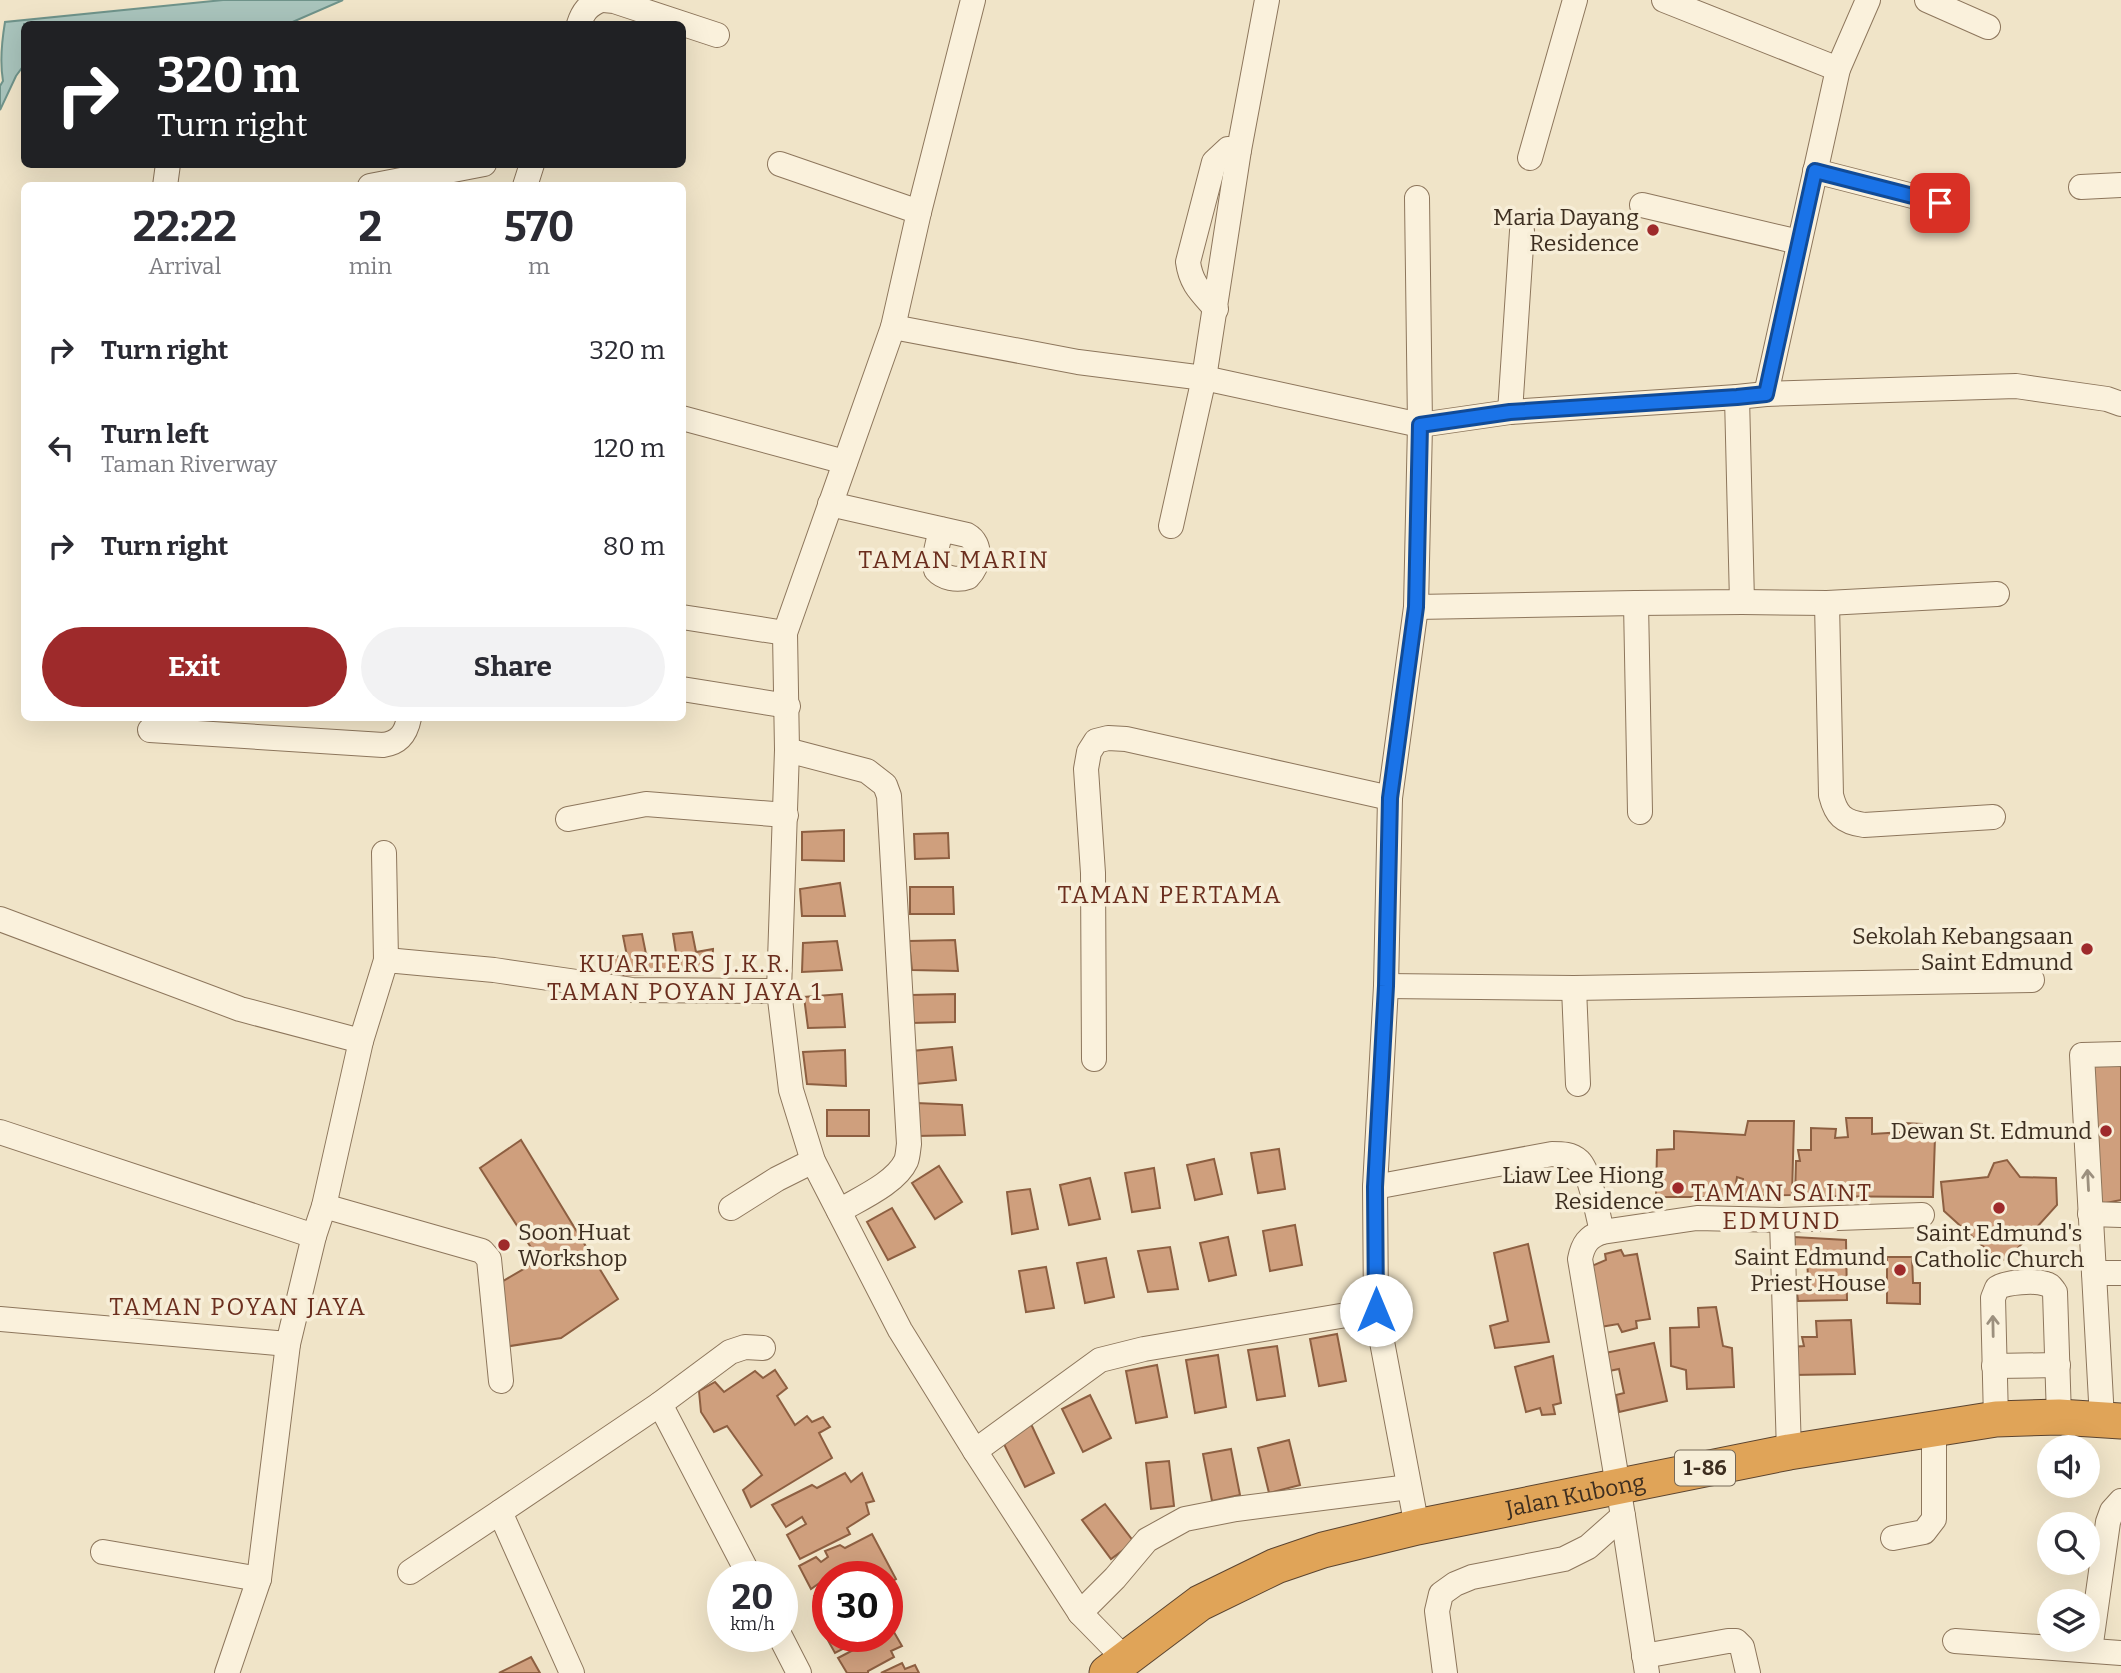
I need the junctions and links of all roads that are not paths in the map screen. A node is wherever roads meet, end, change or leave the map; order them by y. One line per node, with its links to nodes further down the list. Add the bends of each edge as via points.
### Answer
1 (602, 0): 8 (street, via 592,4); 9 (street)
2 (972, 0): 25 (street)
3 (1267, 0): 14 (street)
4 (1575, 0): 15 (street)
5 (1664, 0): 13 (street)
6 (1868, 0): 13 (street)
7 (1927, 0): 11 (street)
8 (580, 21)
9 (675, 21)
10 (686, 25): 12 (street)
11 (1988, 27)
12 (717, 35)
13 (1838, 69): 18 (street)
14 (1239, 150): 28 (street); 28 (street, via 1228,149 1214,162 1188,262 1195,285)
15 (1530, 158)
16 (780, 164): 25 (street)
17 (463, 168): 19 (street)
18 (1815, 171): 23 (street); 27 (street)
19 (391, 182)
20 (2121, 185): 21 (street)
21 (2081, 187)
22 (1418, 198): 36 (street)
23 (1940, 203)
24 (1642, 205): 27 (street)
25 (902, 206): 29 (street)
26 (1522, 231): 34 (street)
27 (1799, 242): 31 (street)
28 (1216, 309): 30 (street)
29 (893, 327): 30 (street, via 1078,362); 37 (street)
30 (1204, 379): 36 (street); 39 (street)
31 (1766, 394): 32 (street); 33 (street, via 2016,386)
32 (1737, 397): 34 (street); 42 (street)
33 (2121, 404)
34 (1510, 412): 36 (street)
35 (686, 419): 37 (street)
36 (1420, 425): 45 (street)
37 (845, 462): 38 (street)
38 (831, 503): 40 (street); 47 (street)
39 (1171, 526)
40 (941, 529)
41 (1997, 594): 44 (street)
42 (1742, 601): 43 (street); 44 (street)
43 (1636, 603): 45 (street); 55 (street)
44 (1827, 603): 57 (street, via 1831,795 1841,817 1864,825)
45 (1416, 607): 54 (street)
46 (686, 618): 47 (street)
47 (785, 633): 49 (street)
48 (686, 690): 49 (street)
49 (788, 706): 53 (street)
50 (408, 721): 51 (street, via 399,740 383,745)
51 (202, 726): 52 (street)
52 (150, 730)
53 (787, 750): 56 (street); 75 (street, via 867,771 885,785 889,796 909,1144 899,1172)
54 (1390, 798): 63 (street); 68 (street, via 1126,739 1096,741 1086,769 1093,873)
55 (1640, 812)
56 (786, 815): 58 (street, via 646,804); 65 (street)
57 (1993, 817)
58 (568, 819)
59 (384, 853): 61 (street)
60 (0, 919): 66 (street, via 240,1009)
61 (386, 960): 65 (street, via 632,990); 66 (street)
62 (2032, 980): 64 (street)
63 (1386, 986): 64 (street); 72 (street)
64 (1574, 988): 69 (street)
65 (779, 991): 71 (street, via 792,1090)
66 (361, 1041): 73 (street)
67 (2121, 1054): 76 (street, one-way to 67, via 2081,1055)
68 (1094, 1059)
69 (1578, 1084)
70 (0, 1132): 81 (street)
71 (813, 1161): 74 (street); 75 (street)
72 (1375, 1187): 80 (street, via 1566,1154 1585,1170); 84 (street)
73 (324, 1206): 81 (street); 91 (street, via 486,1254)
74 (731, 1208)
75 (839, 1211): 97 (street, via 900,1330)
76 (2090, 1214): 78 (street); 82 (street)
77 (1922, 1215): 79 (street)
78 (2121, 1215)
79 (1782, 1220): 80 (street, via 1697,1218); 98 (street)
80 (1602, 1232): 100 (street, via 1591,1236 1580,1259)
81 (314, 1236): 87 (street)
82 (2094, 1273): 83 (street); 86 (street)
83 (2121, 1273)
84 (1376, 1310): 97 (street, via 1100,1360); 99 (street)
85 (0, 1319): 87 (street)
86 (2109, 1331): 95 (street)
87 (288, 1344): 108 (street)
88 (763, 1348): 92 (street, via 730,1352)
89 (2058, 1365): 90 (street); 90 (street, one-way to 89, via 1993,1298 1997,1287 2007,1283 2052,1287); 93 (street)
90 (1994, 1366): 94 (street)
91 (501, 1381)
92 (660, 1404): 102 (street); 106 (street)
93 (2059, 1417): 94 (highway, Jalan Kubong / 1-86); 95 (highway, Jalan Kubong / 1-86)
94 (1996, 1419): 96 (highway, Jalan Kubong / 1-86)
95 (2111, 1420)
96 (1934, 1429): 98 (highway, Jalan Kubong / 1-86); 104 (street, via 1934,1519 1924,1532)
97 (975, 1451): 110 (street)
98 (1789, 1451): 100 (highway, Jalan Kubong / 1-86)
99 (1409, 1487): 103 (street); 110 (street, via 1185,1518 1147,1540)
100 (1621, 1501): 103 (highway, Jalan Kubong / 1-86); 116 (street); 121 (street, via 1588,1547 1564,1559 1472,1577 1441,1594 1437,1611)
101 (2121, 1501): 109 (street, via 2108,1522)
102 (500, 1512): 107 (street); 119 (street)
103 (1417, 1527): 117 (highway, Jalan Kubong / 1-86, via 1276,1566 1200,1603)
104 (1893, 1538)
105 (103, 1552): 108 (street)
106 (742, 1561)
107 (410, 1572)
108 (259, 1579): 118 (street)
109 (2099, 1589)
110 (1080, 1613): 117 (street)
111 (1955, 1642): 112 (street)
112 (2037, 1647)
113 (2100, 1651): 115 (street)
114 (788, 1652): 120 (street)
115 (2121, 1653)
116 (1646, 1664): 122 (street, via 1736,1641 1742,1647)
117 (1116, 1666)
118 (227, 1673)
119 (572, 1673)
120 (799, 1673)
121 (1445, 1673)
122 (1748, 1673)

